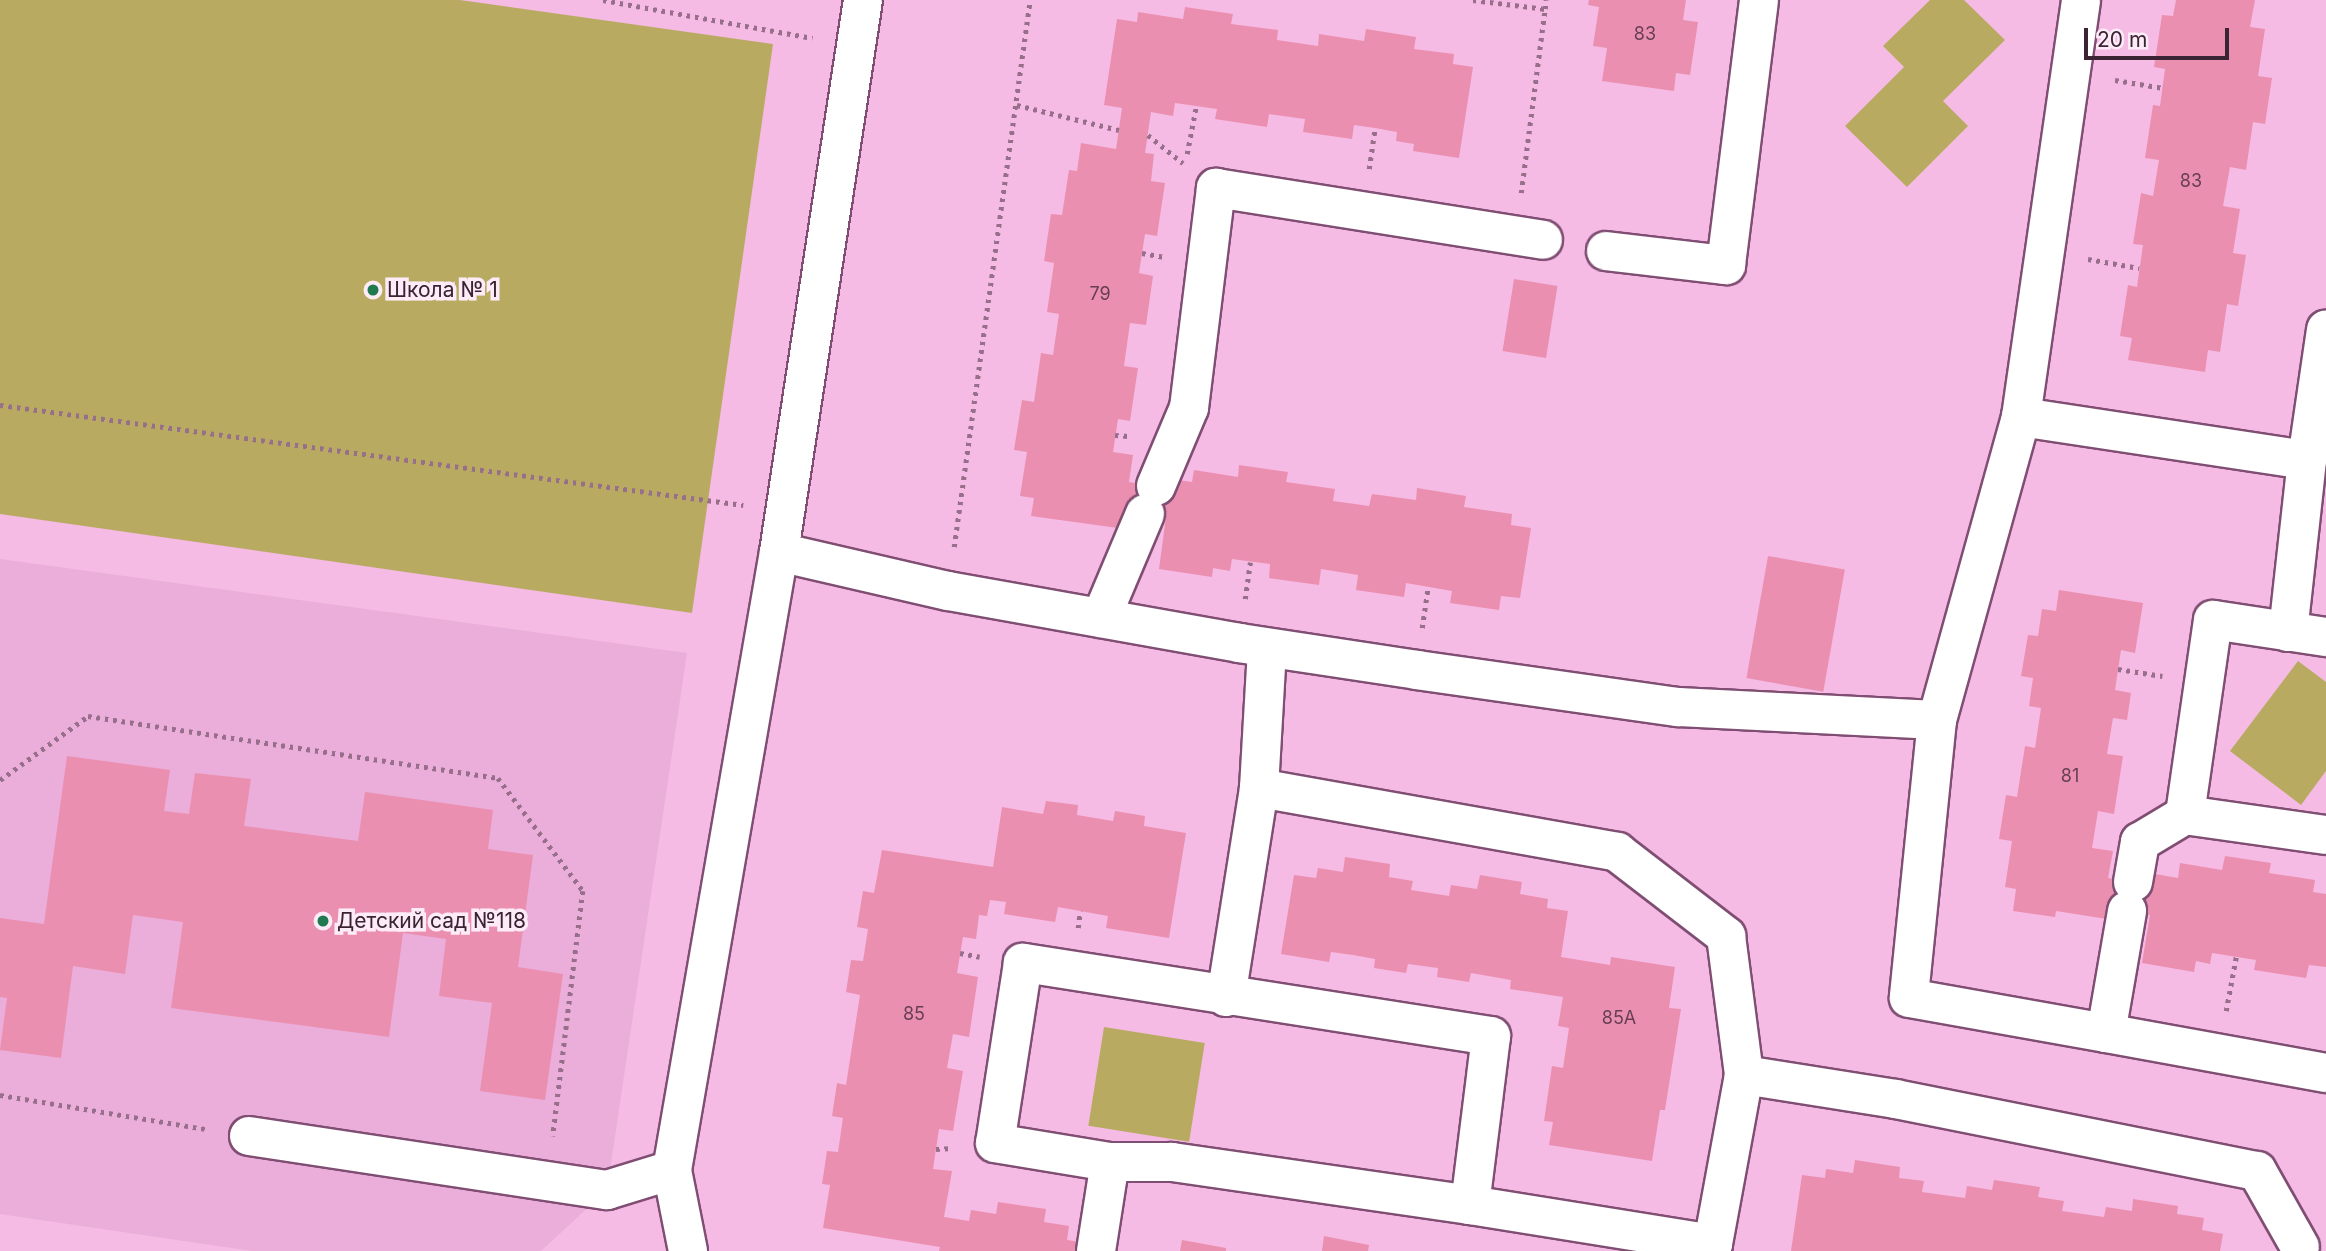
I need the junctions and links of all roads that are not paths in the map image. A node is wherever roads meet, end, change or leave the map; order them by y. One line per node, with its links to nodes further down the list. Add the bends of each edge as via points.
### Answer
1 (863, 0): 9 (lane)
2 (1759, 0): 5 (lane, via 1726,265)
3 (2081, 0): 7 (lane)
4 (1530, 238): 10 (lane, via 1216,188 1189,408)
5 (1606, 251)
6 (2326, 329): 8 (lane)
7 (2021, 417): 8 (lane); 14 (lane)
8 (2307, 460): 11 (lane)
9 (779, 552): 10 (lane, via 948,591); 24 (lane)
10 (1101, 618): 13 (lane)
11 (2288, 632): 12 (lane); 16 (lane, via 2213,620)
12 (2326, 637)
13 (1267, 648): 14 (lane, via 1678,707); 15 (lane)
14 (1937, 720): 19 (lane, via 1909,998)
15 (1259, 789): 18 (lane); 21 (lane, via 1617,852 1726,936)
16 (2185, 815): 17 (lane); 19 (lane, via 2140,842)
17 (2326, 835)
18 (1226, 997): 23 (lane, via 1023,963 995,1143); 25 (lane, via 1491,1036)
19 (2106, 1033): 20 (lane)
20 (2326, 1073)
21 (1744, 1074): 26 (lane); 27 (lane, via 1896,1099 2257,1171)
22 (249, 1136): 24 (lane, via 607,1190)
23 (1110, 1162): 25 (lane, via 1172,1162); 29 (lane)
24 (672, 1170): 28 (lane)
25 (1470, 1205): 26 (lane)
26 (1712, 1248)
27 (2308, 1249)
28 (688, 1251)
29 (1096, 1251)

